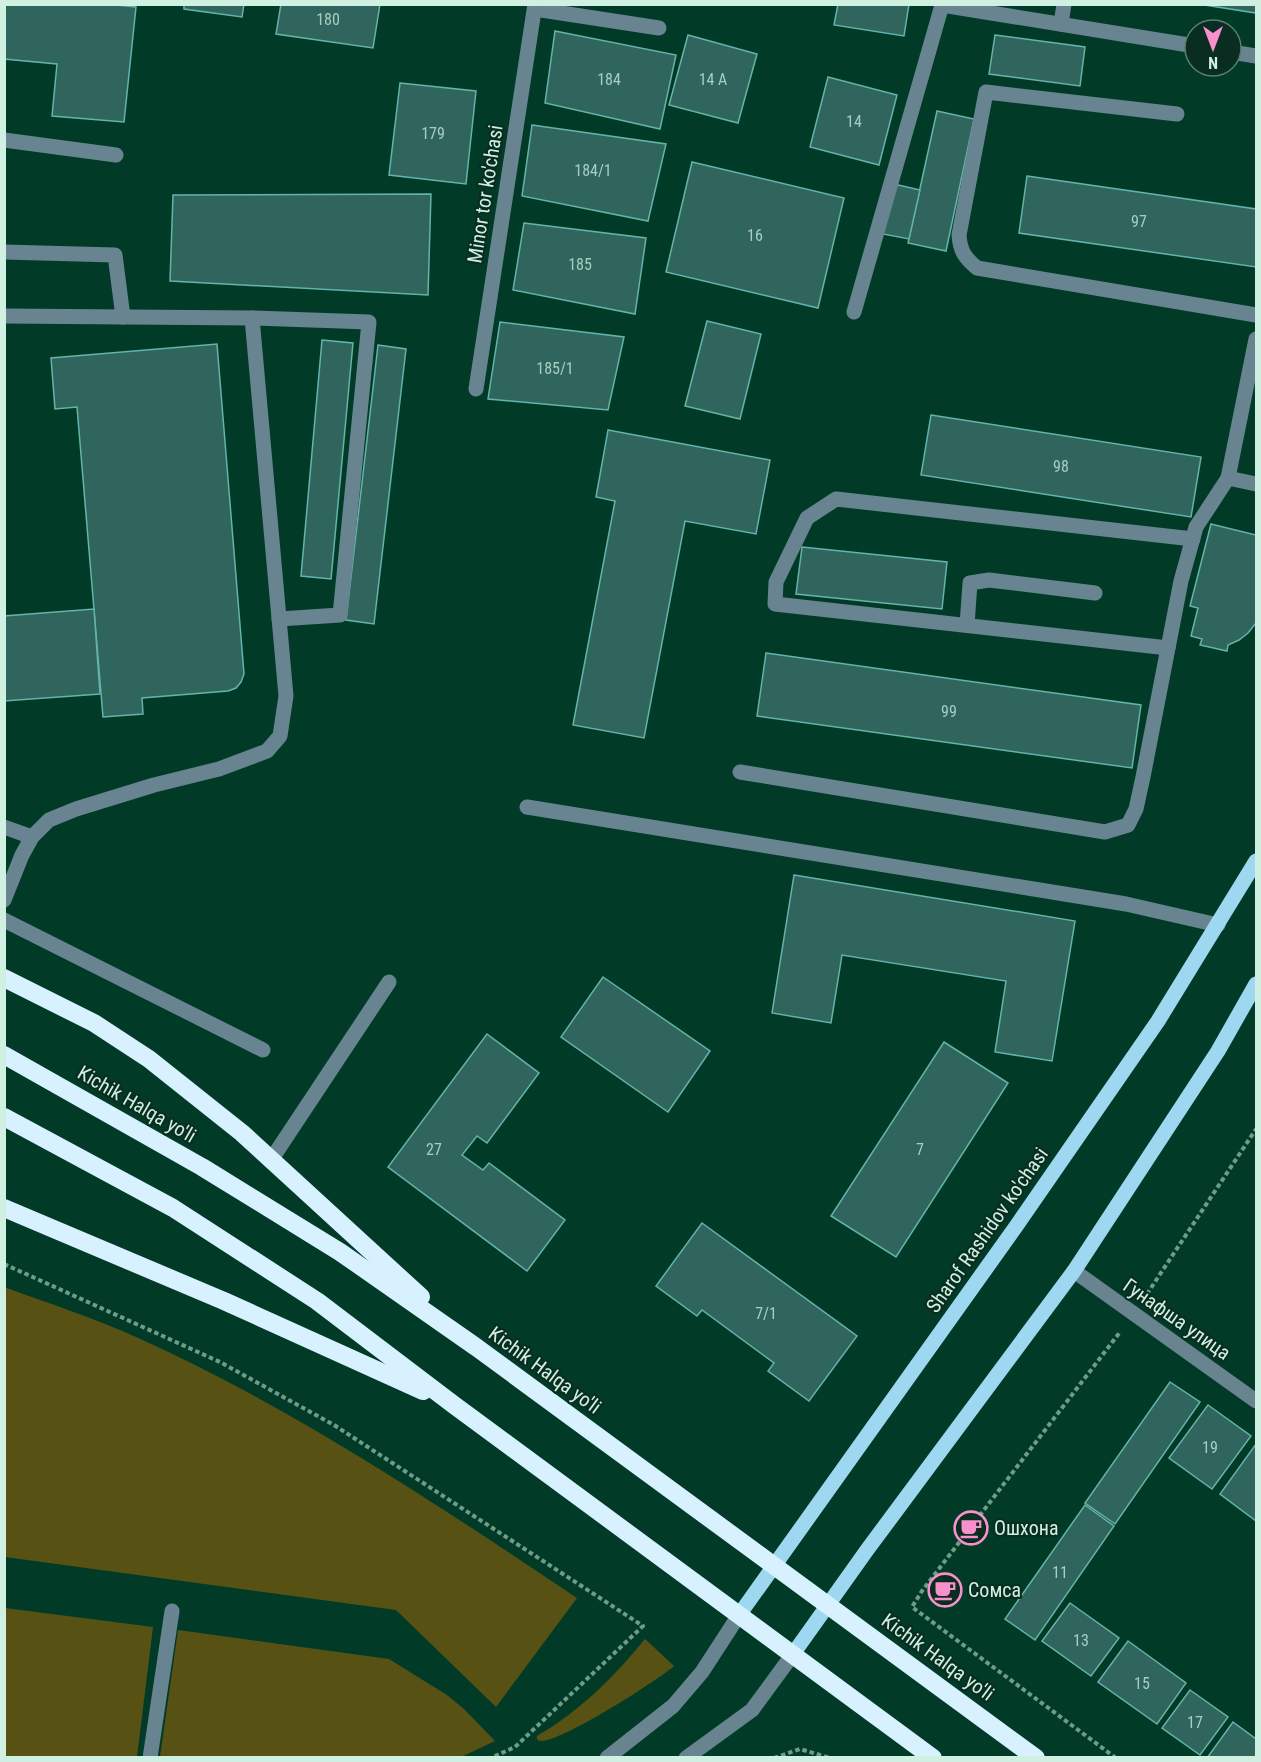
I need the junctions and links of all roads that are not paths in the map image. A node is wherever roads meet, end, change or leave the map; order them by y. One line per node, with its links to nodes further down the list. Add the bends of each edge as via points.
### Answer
1 (1064, 4): 3 (street)
2 (535, 7): 4 (street); 16 (street, Minor tor ko'chasi)
3 (1061, 24): 5 (street); 10 (street, via 942,5)
4 (659, 28)
5 (1183, 44)
6 (1177, 114): 11 (street, via 986,92 959,236 960,250 977,268)
7 (4, 140): 8 (street)
8 (116, 155)
9 (4, 252): 13 (street, via 115,255)
10 (854, 312)
11 (1257, 315)
12 (4, 316): 13 (street)
13 (123, 317): 14 (street)
14 (252, 318): 21 (street); 21 (street, via 369,322 340,615)
15 (1257, 339): 17 (street)
16 (476, 390)
17 (1228, 478): 18 (street); 19 (street, via 1196,527)
18 (1257, 484)
19 (1193, 539): 22 (street, via 836,499 807,518 776,582 775,604); 23 (street, via 1180,581)
20 (1095, 593): 22 (street, via 989,580 970,583)
21 (279, 620): 27 (street, via 286,696 280,736 274,746 219,769 76,808 50,820)
22 (967, 625): 23 (street)
23 (1168, 648): 24 (street, via 1136,809 1128,825 1105,832)
24 (740, 772)
25 (527, 807): 31 (street, via 1126,904)
26 (4, 827): 27 (street)
27 (32, 837): 29 (street)
28 (1257, 861): 31 (main road, Sharof Rashidov ko'chasi)
29 (4, 900)
30 (4, 920): 35 (street)
31 (1218, 925): 44 (main road, Sharof Rashidov ko'chasi, via 1158,1021 1024,1215)
32 (4, 978): 38 (highway, via 94,1023 148,1059)
33 (389, 982): 38 (street)
34 (1257, 984): 40 (main road, via 1218,1051)
35 (263, 1050)
36 (4, 1055): 41 (highway, Kichik Halqa yo'li, via 202,1167 340,1252)
37 (4, 1117): 43 (highway, via 173,1208 317,1301)
38 (271, 1160): 41 (highway)
39 (4, 1208): 43 (highway, via 224,1301)
40 (1074, 1271): 42 (street, Гунафша улица); 45 (main road)
41 (476, 1347): 44 (highway, Kichik Halqa yo'li)
42 (1257, 1401)
43 (454, 1405): 47 (highway)
44 (774, 1565): 45 (highway, Kichik Halqa yo'li); 47 (main road, Sharof Rashidov ko'chasi)
45 (828, 1604): 48 (main road); 53 (highway, Kichik Halqa yo'li)
46 (172, 1611): 49 (street)
47 (739, 1615): 48 (highway); 50 (street, via 702,1672 673,1706)
48 (793, 1654): 51 (street, via 752,1710); 52 (highway)
49 (150, 1758)
50 (607, 1758)
51 (686, 1758)
52 (933, 1758)
53 (1036, 1758)

